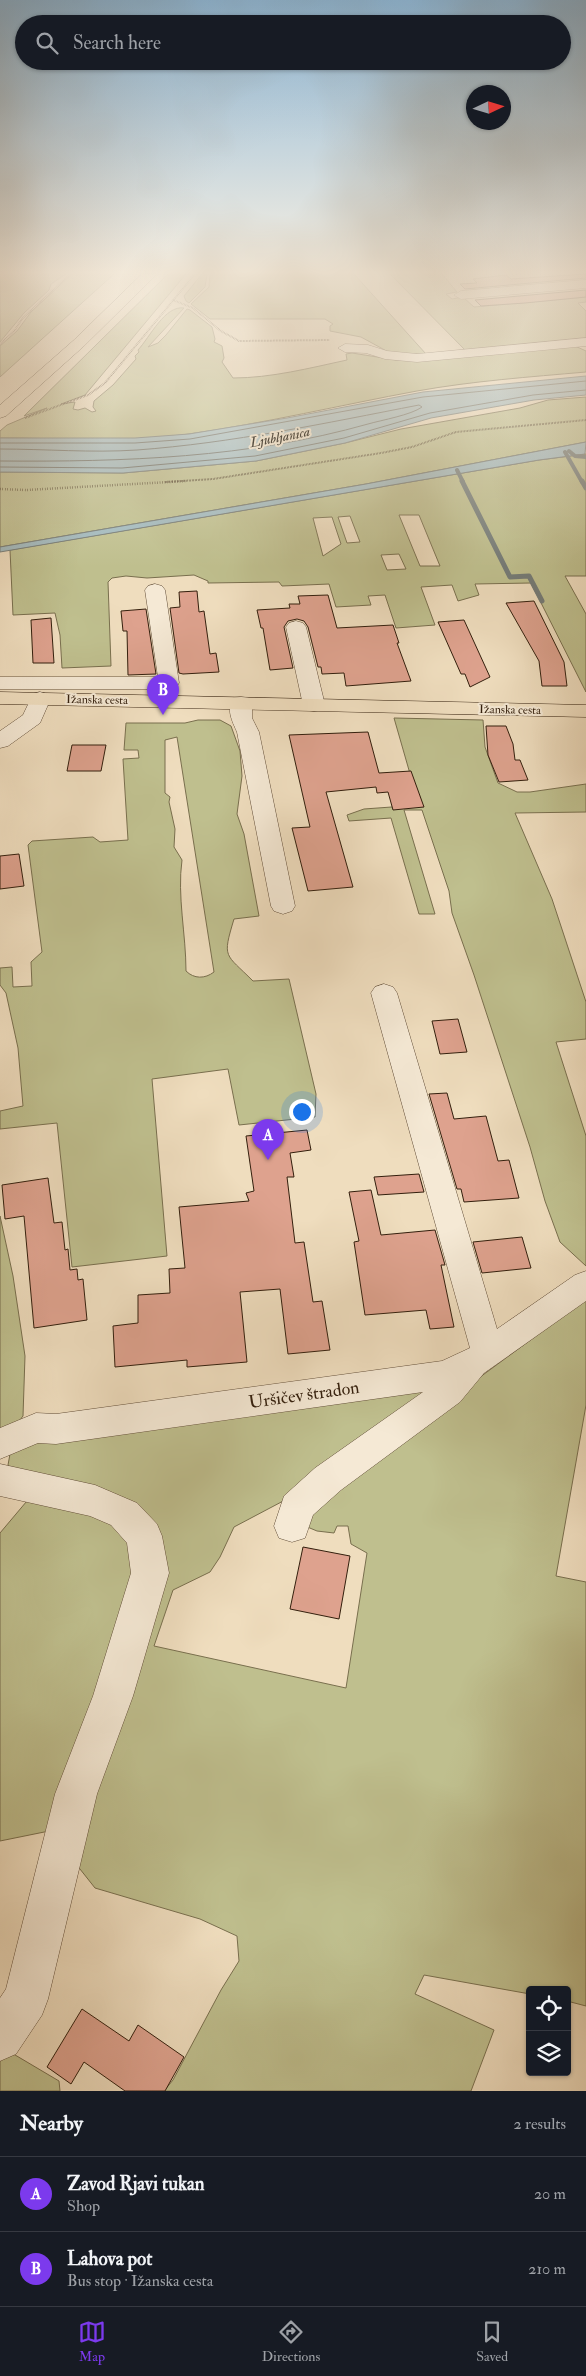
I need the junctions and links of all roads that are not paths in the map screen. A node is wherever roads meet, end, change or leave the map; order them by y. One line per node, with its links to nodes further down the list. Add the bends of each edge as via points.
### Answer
1 (45, 372): 2 (main road)
2 (0, 413)
3 (155, 590): 6 (street, via 169,683)
4 (296, 627): 10 (street)
5 (0, 683): 6 (street)
6 (101, 691): 8 (main road, Ižanska cesta); 9 (main road, Ižanska cesta)
7 (0, 698): 8 (main road, Ižanska cesta)
8 (40, 698): 13 (street, via 35,715)
9 (241, 703): 10 (main road, Ižanska cesta); 15 (street, via 241,718 248,732)
10 (314, 705): 11 (main road, Ižanska cesta)
11 (586, 711)
12 (0, 716): 13 (street)
13 (23, 726): 14 (street)
14 (0, 740)
15 (283, 906)
16 (384, 993): 18 (street)
17 (586, 1284): 18 (street, Uršičev štradon)
18 (481, 1358): 19 (street, Uršičev štradon, via 444,1375 56,1429 36,1428); 21 (street, via 448,1392 328,1479 297,1507)
19 (0, 1444)
20 (0, 1480): 22 (street, via 94,1501 124,1514 144,1536 150,1572 113,1696 76,1794 26,1998)
21 (292, 1526)
22 (0, 2038)

